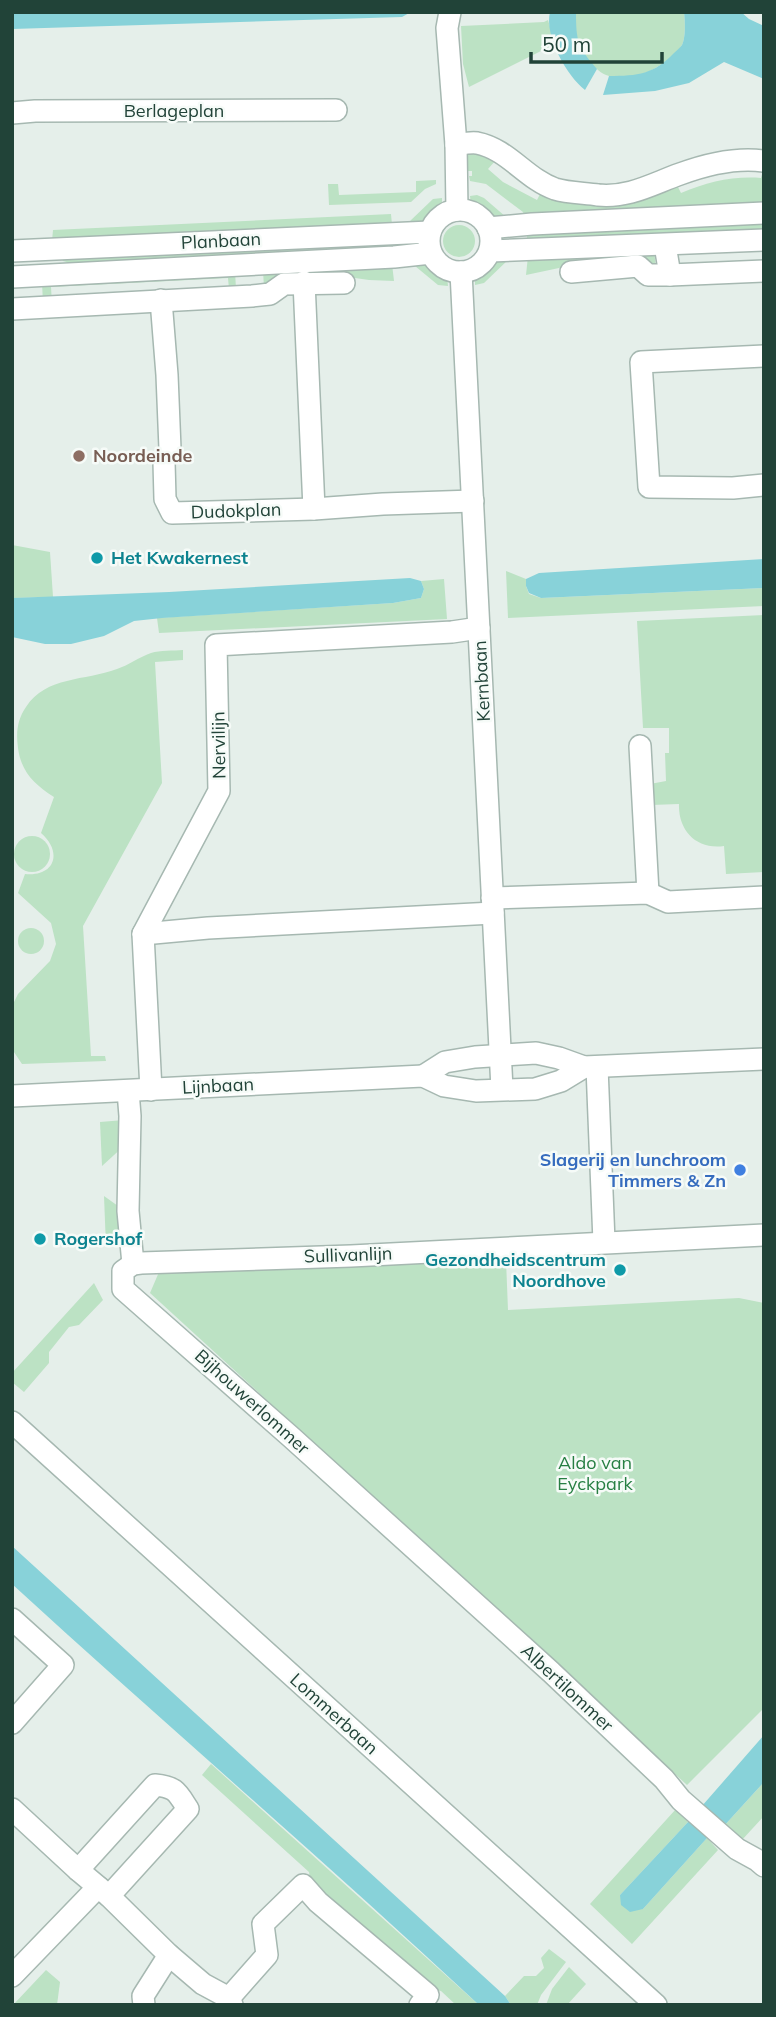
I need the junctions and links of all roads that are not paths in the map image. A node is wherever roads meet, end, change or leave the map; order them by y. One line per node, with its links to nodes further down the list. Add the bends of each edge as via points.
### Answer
1 (450, 12): 4 (street, via 447,28)
2 (336, 110): 3 (street, Berlageplan)
3 (12, 113)
4 (456, 145): 5 (street, via 476,143 500,152 555,189 601,195 640,191 714,163); 6 (street)
5 (764, 161)
6 (457, 210): 8 (street, via 470,211); 10 (street, via 440,217)
7 (764, 213): 8 (street)
8 (488, 228): 13 (street)
9 (764, 240): 11 (street)
10 (430, 243): 12 (street, Planbaan); 14 (street, Planbaan, via 403,257); 16 (street, via 438,264)
11 (665, 245): 13 (street); 18 (street)
12 (12, 251)
13 (489, 251): 16 (street, via 473,270)
14 (250, 264): 19 (street, Planbaan); 22 (street, Planbaan)
15 (764, 271): 18 (street)
16 (461, 272): 27 (street, Kernbaan)
17 (571, 272): 18 (street, via 638,266 648,275)
18 (670, 275)
19 (12, 277)
20 (304, 282): 21 (street); 22 (street); 28 (street)
21 (344, 283)
22 (252, 296): 23 (street)
23 (161, 300): 24 (street); 28 (street, Dudokplan, via 170,449 164,462 165,499 173,513)
24 (12, 309)
25 (764, 356): 26 (street, via 641,362 649,487)
26 (764, 485)
27 (473, 501): 28 (street, Dudokplan); 29 (street, Kernbaan)
28 (314, 509)
29 (479, 620): 33 (street, Kernbaan); 34 (street, Nervilijn, via 452,632 216,645 219,791)
30 (640, 746): 31 (street)
31 (648, 893): 32 (street, via 668,902); 33 (street)
32 (764, 897)
33 (493, 905): 34 (street); 35 (street, Kernbaan)
34 (143, 934): 40 (street)
35 (500, 1055): 37 (street, Lijnbaan, via 536,1053); 38 (street, Lijnbaan, via 445,1062); 39 (street, Kernbaan)
36 (764, 1059): 37 (street, Lijnbaan)
37 (591, 1067): 39 (street, Lijnbaan, via 535,1089); 44 (street)
38 (423, 1076): 39 (street, Lijnbaan, via 444,1086); 40 (street, Lijnbaan)
39 (502, 1089)
40 (151, 1090): 41 (street, Lijnbaan)
41 (128, 1091): 42 (street, Lijnbaan); 45 (street, via 128,1201)
42 (12, 1096)
43 (764, 1236): 44 (street, Sullivanlijn)
44 (604, 1242): 45 (street, Sullivanlijn)
45 (137, 1264): 47 (street, Bijhouwerlommer, via 124,1271 123,1289)
46 (12, 1422): 59 (street, Lommerbaan)
47 (407, 1543): 51 (street, Albertilommer, via 551,1672 692,1810)
48 (12, 1619): 49 (street, via 63,1665)
49 (12, 1723)
50 (16, 1819): 52 (street)
51 (764, 1866)
52 (78, 1870): 53 (street); 53 (street, via 155,1785 175,1790 187,1809)
53 (104, 1892): 54 (street); 55 (street)
54 (169, 1955): 56 (street); 57 (street, via 143,1996)
55 (12, 1976)
56 (231, 2002): 58 (street, via 267,1955 263,1924 303,1885 428,1995)
57 (144, 2005)
58 (420, 2005)
59 (656, 2005)

